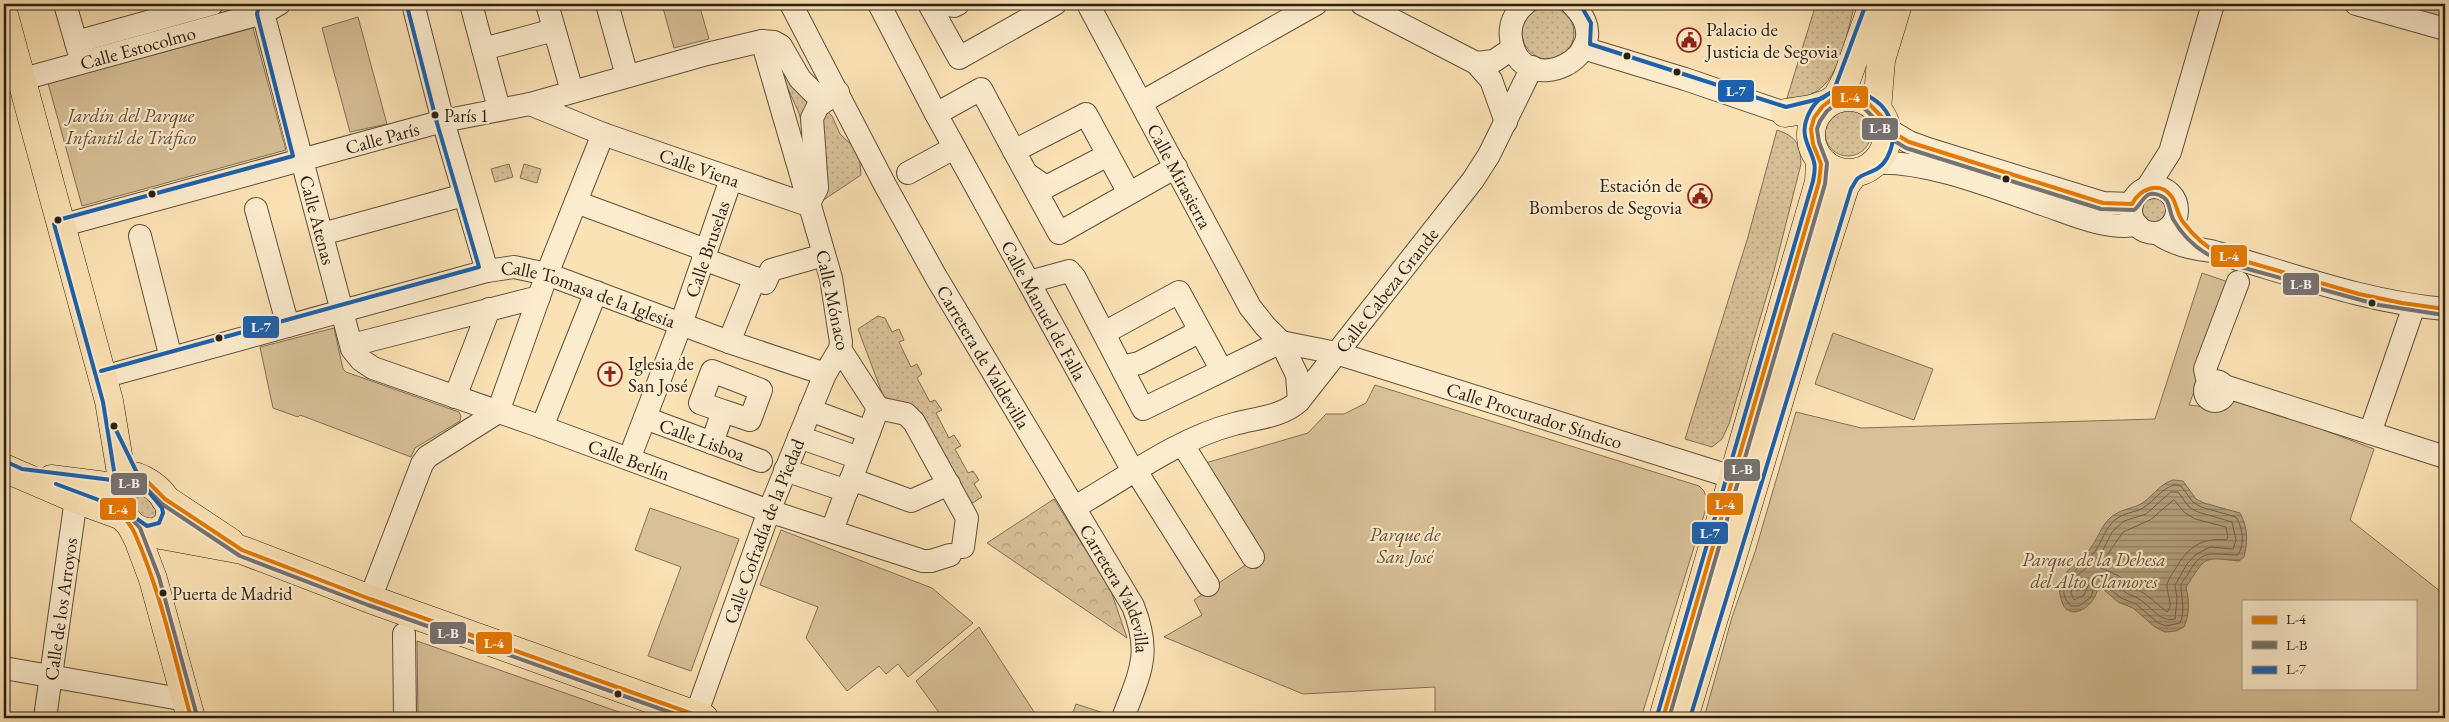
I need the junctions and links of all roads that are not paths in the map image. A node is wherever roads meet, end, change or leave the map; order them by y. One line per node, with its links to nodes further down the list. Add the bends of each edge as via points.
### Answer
1 (65, 4): 31 (street)
2 (212, 4): 31 (street)
3 (412, 4): 45 (street)
4 (471, 4): 30 (street)
5 (547, 4): 26 (street)
6 (607, 4): 34 (street)
7 (791, 4): 37 (street, Carretera de Valdevilla)
8 (879, 4): 43 (street, Calle Manuel de Falla)
9 (930, 4): 23 (street, via 959,58)
10 (941, 4): 11 (street)
11 (958, 4)
12 (1055, 4): 23 (street)
13 (1088, 4): 39 (street, Calle Mirasierra)
14 (1316, 4): 39 (street)
15 (1362, 4): 32 (street)
16 (1525, 4): 28 (street, via 1514,16 1511,26)
17 (1572, 4): 29 (street, via 1586,28)
18 (1873, 4): 38 (main road, via 1847,78)
19 (1898, 4): 44 (main road, via 1881,60)
20 (2213, 4): 51 (street)
21 (2356, 4): 25 (street)
22 (271, 8): 31 (street, Calle Estocolmo); 53 (street, Calle Atenas)
23 (1029, 10)
24 (4, 15): 35 (main road)
25 (2445, 29)
26 (554, 30): 30 (street); 36 (street)
27 (762, 41): 34 (street, Calle París); 37 (street, via 781,46 800,79 814,93); 63 (street, Calle Mónaco)
28 (1513, 48): 32 (street, via 1494,61); 33 (street)
29 (1583, 48): 33 (street, via 1578,57 1561,69); 42 (street)
30 (483, 49): 41 (street)
31 (79, 53): 35 (street, Calle Estocolmo)
32 (1476, 63): 46 (street, via 1491,80)
33 (1532, 68): 46 (street, Calle Cabeza Grande)
34 (627, 76): 36 (street, Calle París)
35 (23, 79): 68 (main road)
36 (577, 89): 40 (street, Calle París); 47 (street)
37 (838, 92): 55 (street, Carretera de Valdevilla); 63 (street, via 818,106 812,118 818,188)
38 (1831, 101): 42 (main road, via 1811,109); 44 (main road, via 1858,97); 50 (main road, via 1813,121)
39 (1142, 102): 54 (street, Calle Mirasierra)
40 (530, 104): 41 (street, Calle París); 47 (street, Calle Viena)
41 (499, 109): 45 (street, Calle París)
42 (1784, 113): 50 (main road)
43 (936, 114): 48 (street, Calle Manuel de Falla); 49 (street, via 981,89)
44 (1882, 119): 56 (main road, via 1885,147); 67 (street, via 1909,142 1928,149)
45 (443, 121): 53 (street, Calle París); 61 (street)
46 (1506, 122): 93 (street, Calle Cabeza Grande, via 1473,180)
47 (597, 131): 59 (street, Calle Viena); 62 (street)
48 (954, 148): 57 (street); 77 (street, Calle Manuel de Falla)
49 (1014, 151): 52 (street, via 1086,114); 58 (street)
50 (1816, 151): 56 (main road, via 1832,169); 120 (main road, via 1819,182)
51 (2170, 152): 65 (street); 67 (street)
52 (1108, 155): 58 (street, via 1046,187); 60 (street)
53 (301, 160): 68 (street, Calle París); 69 (street, Calle Atenas)
54 (1176, 166): 60 (street); 90 (street, Calle Mirasierra, via 1250,307)
55 (876, 168): 57 (street); 64 (street, Carretera de Valdevilla)
56 (1864, 168): 67 (street, via 1900,163 1932,169 2120,228); 143 (main road, via 1845,186)
57 (908, 173): 64 (street)
58 (1027, 174): 60 (street, via 1059,233)
59 (731, 179): 63 (street, Calle Viena); 72 (street, Calle Bruselas)
60 (1129, 193)
61 (464, 195): 69 (street); 74 (street)
62 (576, 202): 72 (street); 75 (street)
63 (808, 205): 73 (street, Calle Mónaco)
64 (895, 205): 125 (street, Carretera de Valdevilla)
65 (2175, 205): 67 (street, via 2161,189); 67 (street, via 2170,226); 71 (street, via 2188,228)
66 (256, 209): 86 (street)
67 (2143, 213): 71 (street, via 2164,238)
68 (60, 226): 98 (main road)
69 (322, 234): 84 (street, Calle Atenas)
70 (140, 236): 94 (street)
71 (2212, 251): 81 (street, via 2372,298)
72 (705, 255): 76 (street); 85 (street, Calle Bruselas)
73 (824, 255): 76 (street, via 771,270 765,283); 92 (street, Calle Mónaco, via 840,327)
74 (487, 271): 75 (street, Calle Tomasa de la Iglesia, via 514,267); 84 (street, Calle Tomasa de la Iglesia)
75 (547, 274): 79 (street, Calle Tomasa de la Iglesia); 80 (street)
76 (754, 278): 89 (street)
77 (1029, 282): 88 (street, via 1069,271); 119 (street, Calle Manuel de Falla)
78 (2238, 282): 108 (street, via 2205,369 2216,385)
79 (596, 292): 85 (street, Calle Tomasa de la Iglesia); 106 (street)
80 (539, 297): 82 (street); 104 (street)
81 (2414, 306): 83 (street); 108 (street)
82 (488, 309): 91 (street); 99 (street)
83 (2445, 309)
84 (343, 310): 86 (street, Calle Tomasa de la Iglesia); 91 (street, Calle Berlín)
85 (682, 324): 89 (street, Calle Tomasa de la Iglesia); 105 (street, Calle Bruselas)
86 (288, 326): 94 (street, Calle Tomasa de la Iglesia)
87 (1198, 326): 88 (street, via 1179,292); 95 (street, via 1193,335 1139,364); 96 (street)
88 (1104, 333): 95 (street)
89 (729, 342): 97 (street, Calle Tomasa de la Iglesia)
90 (1281, 342): 93 (street); 96 (street); 100 (street, Calle Mirasierra, via 1297,376)
91 (352, 345): 99 (street, Calle Berlín, via 366,365)
92 (840, 349): 97 (street, Calle Cofradía de la Piedad); 101 (street, Calle Mónaco)
93 (1336, 353): 100 (street, Calle Cabeza Grande); 120 (street, Calle Procurador Síndico)
94 (171, 358): 98 (street, Calle Tomasa de la Iglesia)
95 (1122, 367): 96 (street, via 1143,409)
96 (1221, 370)
97 (825, 374): 102 (street, Calle Cofradía de la Piedad)
98 (106, 389): 112 (main road); 124 (main road)
99 (454, 397): 104 (street, Calle Berlín)
100 (1298, 401): 111 (street, Calle Cabeza Grande, via 1288,410 1222,428)
101 (878, 408): 107 (street); 121 (street, via 911,417)
102 (810, 410): 107 (street); 109 (street, Calle Cofradía de la Piedad)
103 (723, 411): 110 (street)
104 (498, 412): 106 (street, Calle Berlín); 133 (street, via 427,457 422,464)
105 (645, 418): 110 (street, Calle Lisboa); 114 (street, Calle Bruselas)
106 (542, 427): 114 (street, Calle Berlín)
107 (869, 432): 115 (street)
108 (2370, 433): 113 (street)
109 (799, 437): 115 (street); 117 (street, Calle Cofradía de la Piedad)
110 (712, 443): 116 (street, Calle Lisboa)
111 (1183, 445): 119 (street, Calle Cabeza Grande); 130 (street)
112 (117, 448): 123 (main road, via 106,472); 124 (main road)
113 (2445, 457)
114 (629, 458): 126 (street, Calle Berlín)
115 (859, 458): 122 (street)
116 (761, 461)
117 (786, 470): 122 (street); 126 (street, Calle Cofradía de la Piedad)
118 (12, 472): 123 (main road)
119 (1135, 472): 125 (street, Calle Cabeza Grande); 132 (street, Calle Manuel de Falla)
120 (1732, 476): 142 (main road)
121 (949, 484): 122 (street, via 911,501); 127 (street, Calle Berlín, via 967,518 956,551 931,561)
122 (849, 485): 127 (street)
123 (79, 491): 124 (main road); 136 (street, Calle de los Arroyos)
124 (141, 508): 128 (main road); 129 (main road); 131 (main road, via 138,539)
125 (1075, 508): 141 (street, Carretera Valdevilla, via 1128,596 1139,622 1144,646 1139,674)
126 (769, 511): 127 (street, Calle Berlín); 138 (street, Calle Cofradía de la Piedad)
127 (832, 530)
128 (191, 540): 129 (main road); 131 (main road, via 168,550 157,563)
129 (242, 550): 133 (main road)
130 (1253, 557)
131 (153, 575): 137 (main road)
132 (1208, 585)
133 (370, 599): 138 (main road)
134 (404, 634): 140 (street)
135 (4, 668): 136 (street)
136 (51, 678): 137 (street); 139 (street, Calle de los Arroyos)
137 (188, 709)
138 (700, 717)
139 (45, 718)
140 (405, 718)
141 (1124, 718)
142 (1663, 718)
143 (1684, 718)

